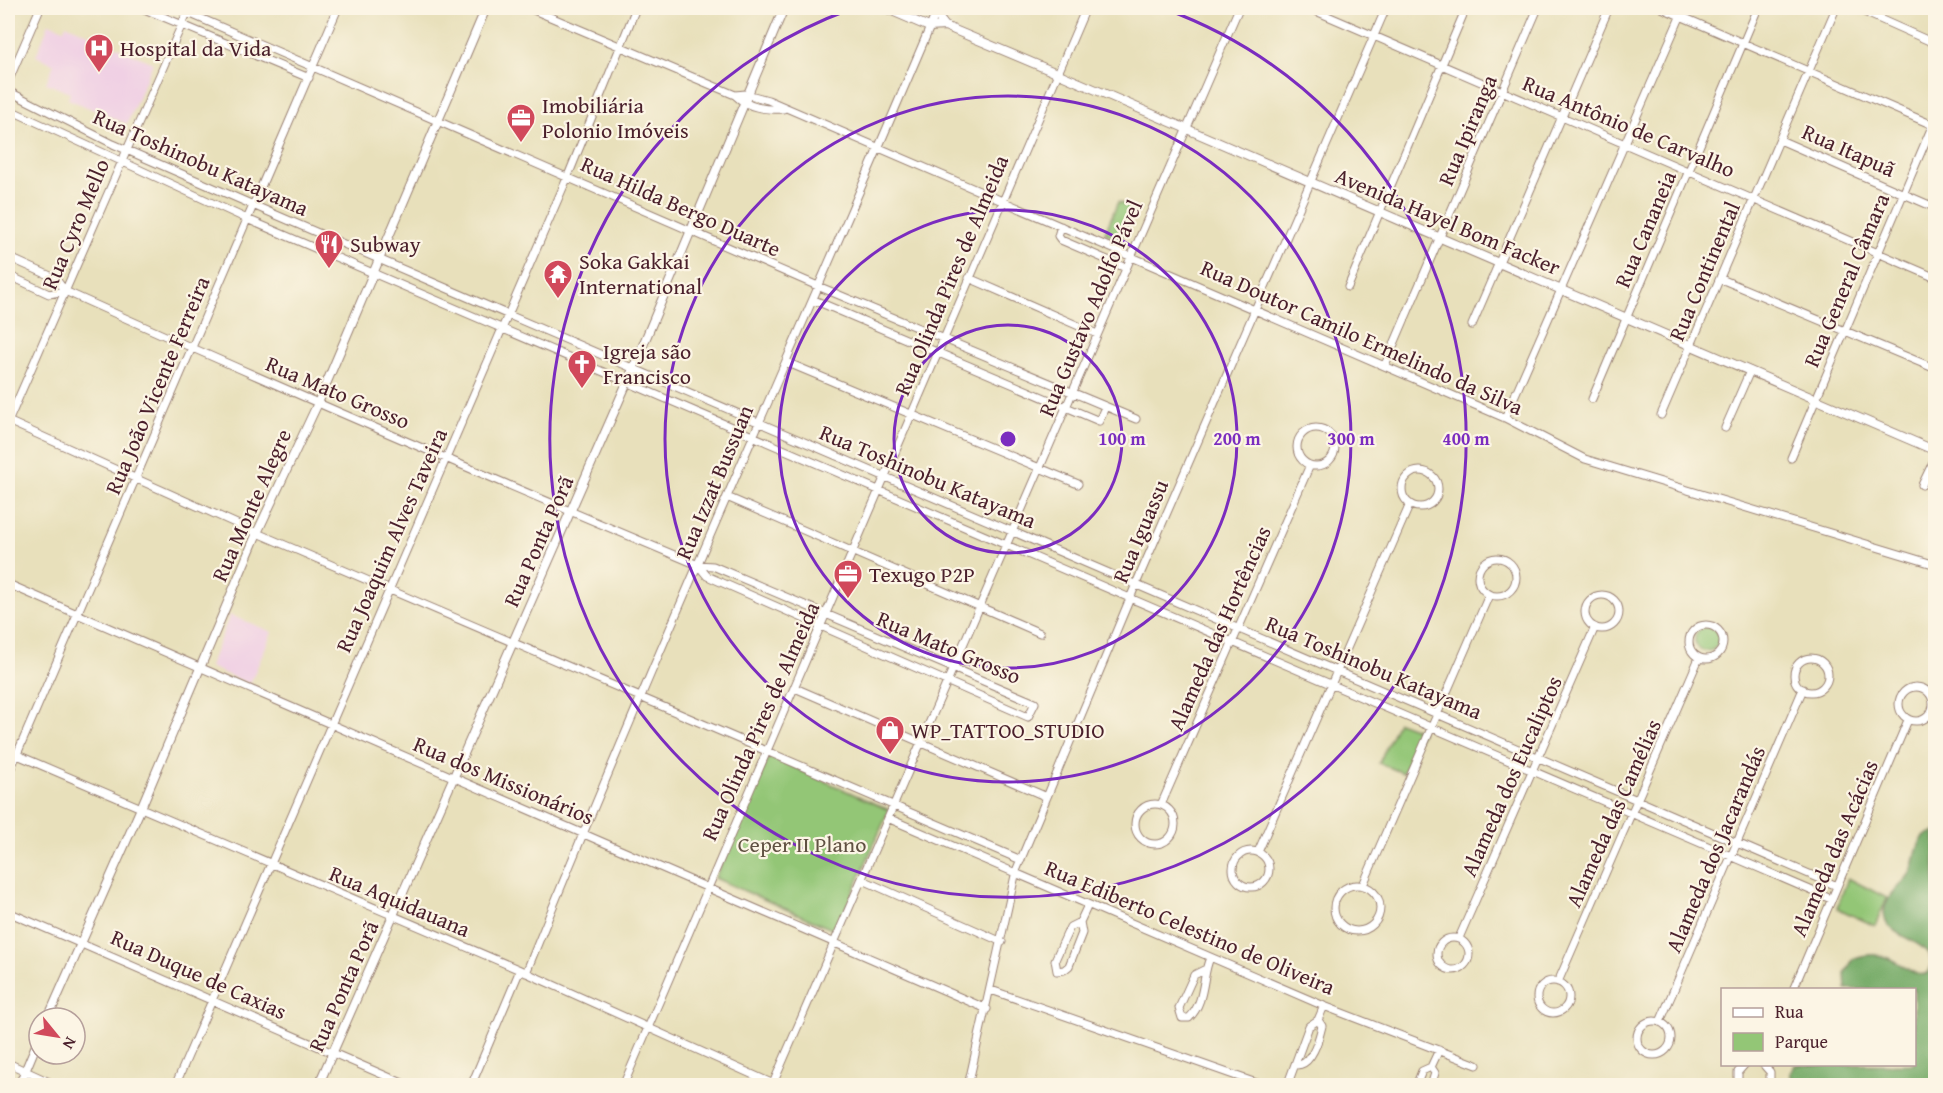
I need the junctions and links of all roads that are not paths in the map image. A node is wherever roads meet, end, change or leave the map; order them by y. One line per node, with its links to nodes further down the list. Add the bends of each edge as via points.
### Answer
1 (40, 8): 38 (street)
2 (142, 8): 26 (street)
3 (177, 8): 23 (street, Rua Hilda Bergo Duarte)
4 (338, 8): 33 (street, Rua João Vicente Ferreira)
5 (486, 8): 45 (street, Rua Monte Alegre)
6 (529, 8): 32 (street)
7 (636, 8): 32 (street, Rua Joaquim Alves Taveira)
8 (784, 8): 41 (street, Rua Ponta Porã)
9 (885, 8): 28 (street)
10 (923, 8): 24 (street)
11 (1086, 8): 36 (street, Rua Olinda Pires de Almeida)
12 (1239, 8): 47 (street, Rua Gustavo Adolfo Pável)
13 (1309, 8): 29 (street, Rua Antônio de Carvalho)
14 (1386, 8): 29 (street, Rua Iguassu)
15 (1466, 8): 34 (street)
16 (1538, 8): 40 (street, Rua Ipiranga)
17 (1609, 8): 43 (street)
18 (1662, 8): 25 (street)
19 (1684, 8): 25 (street)
20 (1758, 8): 30 (street, Rua Cananeia)
21 (1836, 8): 35 (street, Rua Continental)
22 (1855, 8): 31 (street)
23 (188, 10): 26 (street, Rua Cyro Mello); 33 (street, Rua Hilda Bergo Duarte)
24 (936, 10): 27 (street, Avenida Hayel Bom Facker); 28 (street, Rua Izzat Bussuan)
25 (1680, 15): 30 (street); 49 (street)
26 (182, 25): 37 (street); 51 (street, Rua Cyro Mello)
27 (945, 26): 28 (street, Avenida Hayel Bom Facker); 36 (street, Avenida Hayel Bom Facker)
28 (929, 27): 50 (street, Rua Izzat Bussuan)
29 (1374, 36): 34 (street, Rua Antônio de Carvalho); 55 (street, Rua Iguassu)
30 (1744, 42): 35 (street); 53 (street, Rua Cananeia)
31 (1935, 44)
32 (619, 47): 41 (street); 54 (street, Rua Joaquim Alves Taveira)
33 (314, 66): 37 (street, Rua João Vicente Ferreira); 45 (street, Rua Hilda Bergo Duarte)
34 (1441, 66): 40 (street, Rua Antônio de Carvalho); 61 (street)
35 (1809, 70): 46 (street); 48 (street, Rua Continental)
36 (1059, 74): 47 (street, Avenida Hayel Bom Facker); 58 (street, Rua Olinda Pires de Almeida)
37 (309, 78): 59 (street, Rua João Vicente Ferreira)
38 (8, 82)
39 (8, 91): 51 (street, Rua Toshinobu Katayama)
40 (1502, 92): 43 (street, Rua Antônio de Carvalho); 65 (street, Rua Ipiranga)
41 (744, 98): 50 (street, Rua Doutor Camilo Ermelindo da Silva, via 765,110 786,109); 64 (street, Rua Ponta Porã)
42 (8, 109): 52 (street, Rua Toshinobu Katayama)
43 (1562, 117): 49 (street, Rua Antônio de Carvalho); 70 (street)
44 (1935, 117): 46 (street, Rua General Câmara)
45 (437, 120): 54 (street, Rua Hilda Bergo Duarte); 69 (street, Rua Monte Alegre)
46 (1934, 126): 56 (street, Rua General Câmara)
47 (1187, 129): 55 (street, Avenida Hayel Bom Facker); 67 (street, Rua Gustavo Adolfo Pável)
48 (1780, 140): 56 (street, Rua Itapuã); 57 (street, Rua Continental)
49 (1624, 144): 53 (street, Rua Antônio de Carvalho); 79 (street)
50 (878, 147): 58 (street, Rua Doutor Camilo Ermelindo da Silva); 77 (street, Rua Izzat Bussuan)
51 (126, 150): 52 (street, Rua Cyro Mello); 59 (street, Rua Toshinobu Katayama)
52 (120, 163): 62 (street, Rua Toshinobu Katayama); 80 (street, Rua Cyro Mello)
53 (1689, 171): 57 (street, Rua Antônio de Carvalho); 84 (street, Rua Cananeia)
54 (568, 176): 64 (street, Rua Hilda Bergo Duarte); 83 (street, Rua Joaquim Alves Taveira)
55 (1312, 183): 61 (street, Avenida Hayel Bom Facker); 82 (street, Rua Iguassu)
56 (1902, 194): 60 (street, Rua Itapuã); 66 (street, Rua General Câmara)
57 (1755, 198): 66 (street, Rua Antônio de Carvalho); 76 (street, Rua Continental)
58 (1002, 202): 63 (street, Rua Doutor Camilo Ermelindo da Silva); 74 (street, Rua Olinda Pires de Almeida)
59 (253, 206): 62 (street, Rua João Vicente Ferreira); 69 (street, Rua Toshinobu Katayama)
60 (1935, 208)
61 (1381, 212): 65 (street, Avenida Hayel Bom Facker); 78 (street)
62 (248, 219): 72 (street, Rua Toshinobu Katayama); 91 (street, Rua João Vicente Ferreira)
63 (1061, 226): 67 (street, Rua Doutor Camilo Ermelindo da Silva); 71 (street, via 1061,240)
64 (692, 231): 77 (street, Rua Hilda Bergo Duarte); 95 (street, Rua Ponta Porã)
65 (1440, 238): 70 (street, Avenida Hayel Bom Facker); 94 (street, Rua Ipiranga)
66 (1877, 252): 75 (street, Rua Antônio de Carvalho); 87 (street, Rua General Câmara)
67 (1131, 256): 71 (street, Rua Gustavo Adolfo Pável); 82 (street, Rua Doutor Camilo Ermelindo da Silva)
68 (8, 257): 80 (street, Rua Mato Grosso, via 55,278)
69 (379, 260): 72 (street, Rua Monte Alegre); 83 (street, Rua Toshinobu Katayama)
70 (1498, 264): 79 (street, Avenida Hayel Bom Facker); 85 (street)
71 (1126, 268): 88 (street, Rua Gustavo Adolfo Pável)
72 (374, 273): 86 (street, Rua Toshinobu Katayama); 102 (street, Rua Monte Alegre)
73 (8, 275): 80 (street, Rua Mato Grosso, via 49,294)
74 (969, 278): 88 (street); 89 (street, Rua Olinda Pires de Almeida)
75 (1935, 278)
76 (1721, 279): 87 (street); 90 (street, Rua Continental)
77 (819, 287): 81 (street, Rua Izzat Bussuan); 89 (street, Rua Hilda Bergo Duarte)
78 (1348, 287)
79 (1563, 290): 84 (street, Avenida Hayel Bom Facker); 107 (street)
80 (66, 291): 91 (street, Rua Mato Grosso); 109 (street, Rua Cyro Mello)
81 (814, 300): 92 (street); 93 (street, Rua Izzat Bussuan)
82 (1256, 310): 94 (street, Rua Doutor Camilo Ermelindo da Silva); 135 (street, Rua Iguassu)
83 (508, 314): 86 (street, Rua Joaquim Alves Taveira); 95 (street, Rua Toshinobu Katayama)
84 (1627, 317): 90 (street, Avenida Hayel Bom Facker); 100 (street, Rua Cananeia)
85 (1472, 326)
86 (502, 328): 98 (street, Rua Toshinobu Katayama); 114 (street, Rua Joaquim Alves Taveira)
87 (1845, 329): 96 (street); 101 (street, Rua General Câmara)
88 (1097, 334): 99 (street, Rua Gustavo Adolfo Pável)
89 (942, 339): 92 (street, Rua Olinda Pires de Almeida); 99 (street, Rua Hilda Bergo Duarte)
90 (1692, 347): 97 (street, Avenida Hayel Bom Facker); 106 (street, Rua Continental)
91 (193, 349): 102 (street, Rua Mato Grosso); 119 (street, Rua João Vicente Ferreira)
92 (937, 352): 104 (street); 105 (street, Rua Olinda Pires de Almeida)
93 (786, 362): 105 (street); 110 (street, Rua Izzat Bussuan)
94 (1385, 365): 107 (street, Rua Doutor Camilo Ermelindo da Silva)
95 (633, 369): 98 (street, Rua Ponta Porã); 110 (street, Rua Toshinobu Katayama)
96 (1935, 369)
97 (1750, 371): 101 (street, Avenida Hayel Bom Facker); 111 (street)
98 (627, 382): 112 (street, Rua Toshinobu Katayama); 125 (street, Rua Ponta Porã)
99 (1072, 394): 103 (street, Rua Hilda Bergo Duarte); 104 (street, Rua Gustavo Adolfo Pável)
100 (1592, 399)
101 (1815, 399): 113 (street, Avenida Hayel Bom Facker); 115 (street, Rua General Câmara)
102 (318, 402): 114 (street, Rua Mato Grosso); 127 (street, Rua Monte Alegre)
103 (1105, 407): 104 (street, via 1099,421); 108 (street, Rua Hilda Bergo Duarte)
104 (1066, 408): 117 (street, Rua Gustavo Adolfo Pável)
105 (910, 415): 117 (street); 118 (street, Rua Olinda Pires de Almeida)
106 (1661, 416)
107 (1505, 418): 132 (street, Rua Doutor Camilo Ermelindo da Silva, via 1585,459)
108 (1136, 419)
109 (8, 421): 119 (street, Rua Ediberto Celestino de Oliveira)
110 (759, 422): 112 (street, Rua Izzat Bussuan); 118 (street, Rua Toshinobu Katayama)
111 (1725, 428)
112 (753, 435): 122 (street, Rua Toshinobu Katayama); 123 (street, Rua Izzat Bussuan)
113 (1935, 454): 121 (street)
114 (447, 458): 125 (street, Rua Mato Grosso); 136 (street, Rua Joaquim Alves Taveira)
115 (1791, 458)
116 (1310, 465): 116 (street, via 1323,464 1332,456 1334,444 1323,429 1312,428 1299,440 1300,457); 144 (street, Alameda das Hortências)
117 (1039, 468): 120 (street); 126 (street, Rua Gustavo Adolfo Pável)
118 (885, 477): 122 (street, Rua Olinda Pires de Almeida); 126 (street, Rua Toshinobu Katayama)
119 (136, 478): 127 (street, Rua Ediberto Celestino de Oliveira); 140 (street, Rua João Vicente Ferreira)
120 (1078, 484)
121 (1922, 485)
122 (879, 491): 128 (street, Rua Toshinobu Katayama); 129 (street, Rua Olinda Pires de Almeida)
123 (727, 497): 129 (street); 131 (street, Rua Izzat Bussuan)
124 (1410, 504): 124 (street, via 1427,505 1436,497 1436,480 1427,472 1415,471 1405,478 1403,495); 151 (street)
125 (570, 512): 131 (street, Rua Mato Grosso); 146 (street, Rua Ponta Porã)
126 (1012, 532): 128 (street, Rua Gustavo Adolfo Pável); 130 (street, Rua Toshinobu Katayama)
127 (257, 533): 136 (street, Rua Ediberto Celestino de Oliveira); 149 (street, Rua Monte Alegre)
128 (1006, 546): 133 (street, Rua Toshinobu Katayama); 139 (street, Rua Gustavo Adolfo Pável)
129 (853, 553): 139 (street); 141 (street, Rua Olinda Pires de Almeida)
130 (1074, 558): 133 (street); 135 (street, Rua Toshinobu Katayama)
131 (698, 565): 141 (street, Rua Mato Grosso, via 713,566); 142 (street, Rua Mato Grosso, via 707,576); 156 (street, Rua Izzat Bussuan)
132 (1935, 565)
133 (1068, 572): 138 (street, Rua Toshinobu Katayama)
134 (8, 584): 140 (street, Rua dos Missionários)
135 (1136, 584): 138 (street, Rua Iguassu); 144 (street, Rua Toshinobu Katayama)
136 (390, 588): 146 (street, Rua Ediberto Celestino de Oliveira); 159 (street, Rua Joaquim Alves Taveira)
137 (1489, 594): 137 (street, via 1502,595 1512,588 1516,576 1506,561 1494,558 1480,569 1478,581); 157 (street)
138 (1131, 598): 147 (street, Rua Toshinobu Katayama); 169 (street, Rua Iguassu)
139 (981, 608): 145 (street); 150 (street, Rua Gustavo Adolfo Pável)
140 (79, 614): 149 (street, Rua dos Missionários); 164 (street, Rua João Vicente Ferreira)
141 (827, 614): 142 (street, Rua Olinda Pires de Almeida); 150 (street, Rua Mato Grosso)
142 (821, 627): 152 (street, Rua Mato Grosso); 154 (street, Rua Olinda Pires de Almeida)
143 (1595, 627): 143 (street, via 1606,628 1615,622 1617,605 1609,597 1594,597 1587,605 1587,620); 165 (street, Alameda dos Eucaliptos)
144 (1239, 629): 147 (street, Alameda das Hortências); 151 (street, Rua Toshinobu Katayama)
145 (1040, 633)
146 (513, 642): 156 (street, Rua Ediberto Celestino de Oliveira); 168 (street, Rua Ponta Porã)
147 (1234, 642): 153 (street, Rua Toshinobu Katayama); 171 (street, Alameda das Hortências)
148 (1699, 658): 148 (street, via 1710,659 1722,648 1720,633 1712,626 1695,630 1690,639 1691,650); 170 (street, Alameda das Camélias)
149 (199, 666): 159 (street, Rua dos Missionários); 173 (street, Rua Monte Alegre)
150 (954, 669): 152 (street, Rua Gustavo Adolfo Pável); 152 (street, Rua Mato Grosso, via 1035,703 1028,717)
151 (1339, 671): 153 (street); 157 (street, Rua Toshinobu Katayama)
152 (948, 683): 161 (street, Rua Gustavo Adolfo Pável)
153 (1333, 684): 160 (street, Rua Toshinobu Katayama); 178 (street)
154 (795, 688): 161 (street); 163 (street, Rua Olinda Pires de Almeida)
155 (1803, 689): 155 (street, via 1814,691 1827,681 1827,670 1821,661 1805,659 1797,666 1794,676); 177 (street, Alameda dos Jacarandás)
156 (640, 696): 163 (street, Rua Ediberto Celestino de Oliveira); 176 (street, Rua Izzat Bussuan)
157 (1438, 713): 160 (street); 165 (street, Rua Toshinobu Katayama)
158 (1908, 720): 158 (street, via 1919,721 1932,711 1930,695 1922,688 1910,688 1901,695 1900,712); 185 (street, Alameda das Acácias)
159 (329, 723): 168 (street, Rua dos Missionários); 181 (street, Rua Joaquim Alves Taveira)
160 (1433, 726): 166 (street, Rua Toshinobu Katayama); 184 (street)
161 (922, 744): 169 (street); 172 (street, Rua Gustavo Adolfo Pável)
162 (8, 751): 164 (street, Rua Aquidauana)
163 (767, 752): 172 (street, Rua Ediberto Celestino de Oliveira); 186 (street, Rua Olinda Pires de Almeida)
164 (16, 755): 167 (street, Rua João Vicente Ferreira); 173 (street, Rua Aquidauana)
165 (1538, 758): 166 (street, Alameda dos Eucaliptos); 170 (street, Rua Toshinobu Katayama)
166 (1533, 770): 174 (street, Rua Toshinobu Katayama); 192 (street, Alameda dos Eucaliptos)
167 (8, 775)
168 (454, 779): 176 (street, Rua dos Missionários); 190 (street, Rua Ponta Porã)
169 (1047, 797): 180 (street, Rua Iguassu)
170 (1638, 801): 174 (street, Alameda das Camélias); 177 (street, Rua Toshinobu Katayama)
171 (1161, 805): 171 (street, via 1147,806 1137,816 1136,829 1149,844 1162,843 1174,830 1171,812)
172 (895, 807): 175 (street, Rua Gustavo Adolfo Pável); 180 (street, Rua Ediberto Celestino de Oliveira)
173 (141, 808): 181 (street, Rua Aquidauana); 193 (street, Rua Monte Alegre)
174 (1634, 812): 179 (street, Rua Toshinobu Katayama); 199 (street, Alameda das Camélias)
175 (890, 819): 182 (street, Rua Ediberto Celestino de Oliveira); 183 (street, Rua Gustavo Adolfo Pável)
176 (582, 834): 186 (street, Rua dos Missionários); 198 (street, Rua Izzat Bussuan)
177 (1737, 843): 179 (street, Alameda dos Jacarandás); 185 (street, Rua Toshinobu Katayama)
178 (1258, 852): 178 (street, via 1246,851 1236,858 1233,871 1243,886 1260,885 1268,876 1267,859)
179 (1731, 856): 187 (street, Rua Toshinobu Katayama); 207 (street, Alameda dos Jacarandás)
180 (1021, 860): 182 (street, Rua Iguassu)
181 (270, 865): 190 (street, Rua Aquidauana); 202 (street, Rua Joaquim Alves Taveira)
182 (1016, 871): 188 (street, Rua Ediberto Celestino de Oliveira); 195 (street, Rua Iguassu)
183 (863, 880): 194 (street, Rua Gustavo Adolfo Pável); 195 (street)
184 (1363, 885): 184 (street, via 1342,890 1335,902 1339,923 1352,931 1367,929 1378,918 1380,902)
185 (1837, 886): 187 (street, Alameda das Acácias)
186 (707, 888): 194 (street, Rua dos Missionários); 208 (street, Rua Olinda Pires de Almeida)
187 (1831, 899): 200 (street, Alameda das Acácias)
188 (1088, 904): 191 (street); 196 (street, Rua Ediberto Celestino de Oliveira)
189 (8, 912): 193 (street, Rua Duque de Caxias)
190 (394, 918): 198 (street, Rua Aquidauana); 210 (street, Rua Ponta Porã)
191 (1080, 922): 191 (street, via 1072,925 1066,935 1055,960 1058,970 1069,966 1082,933)
192 (1459, 938): 192 (street, via 1445,940 1437,949 1438,961 1447,969 1460,968 1468,959 1467,948)
193 (80, 941): 202 (street, Rua Duque de Caxias); 203 (street, Rua Monte Alegre)
194 (835, 942): 205 (street, Rua dos Missionários); 219 (street, Rua Gustavo Adolfo Pável)
195 (1002, 942): 201 (street, Rua Iguassu)
196 (1210, 958): 197 (street); 204 (street, Rua Ediberto Celestino de Oliveira)
197 (1204, 970): 197 (street, via 1194,975 1179,1008 1182,1018 1194,1013 1206,981)
198 (523, 971): 208 (street, Rua Aquidauana); 225 (street, Rua Izzat Bussuan)
199 (1558, 982): 199 (street, via 1546,982 1538,989 1537,1001 1545,1011 1558,1012 1568,1003 1568,990)
200 (1794, 988)
201 (992, 990): 205 (street, Rua Iguassu); 228 (street)
202 (212, 1000): 210 (street, Rua Duque de Caxias); 222 (street, Rua Joaquim Alves Taveira)
203 (53, 1006)
204 (1324, 1006): 206 (street); 209 (street, Rua Ediberto Celestino de Oliveira)
205 (987, 1009): 227 (street, Rua Iguassu)
206 (1318, 1020): 212 (street, via 1309,1026 1296,1057); 212 (street, via 1322,1026 1309,1059)
207 (1660, 1022): 207 (street, via 1646,1024 1638,1033 1639,1046 1648,1054 1662,1054 1671,1045 1671,1032)
208 (647, 1029): 219 (street, Rua Aquidauana); 226 (street, Rua Olinda Pires de Almeida)
209 (1439, 1050): 213 (street, Rua Ediberto Celestino de Oliveira); 217 (street)
210 (333, 1051): 223 (street, Rua Ponta Porã); 224 (street, Rua Duque de Caxias)
211 (8, 1063): 218 (street)
212 (1297, 1065): 229 (street)
213 (1477, 1065)
214 (27, 1066): 218 (street)
215 (1744, 1066): 232 (street, via 1738,1072)
216 (1764, 1066): 233 (street, via 1770,1072)
217 (1431, 1067): 230 (street, via 1422,1071); 231 (street, via 1435,1072)
218 (25, 1071): 220 (street); 221 (street)
219 (774, 1085)
220 (19, 1086)
221 (58, 1086)
222 (175, 1086)
223 (318, 1086)
224 (409, 1086)
225 (471, 1086)
226 (623, 1086)
227 (968, 1086)
228 (1265, 1086)
229 (1287, 1086)
230 (1416, 1086)
231 (1431, 1086)
232 (1738, 1086)
233 (1770, 1086)

